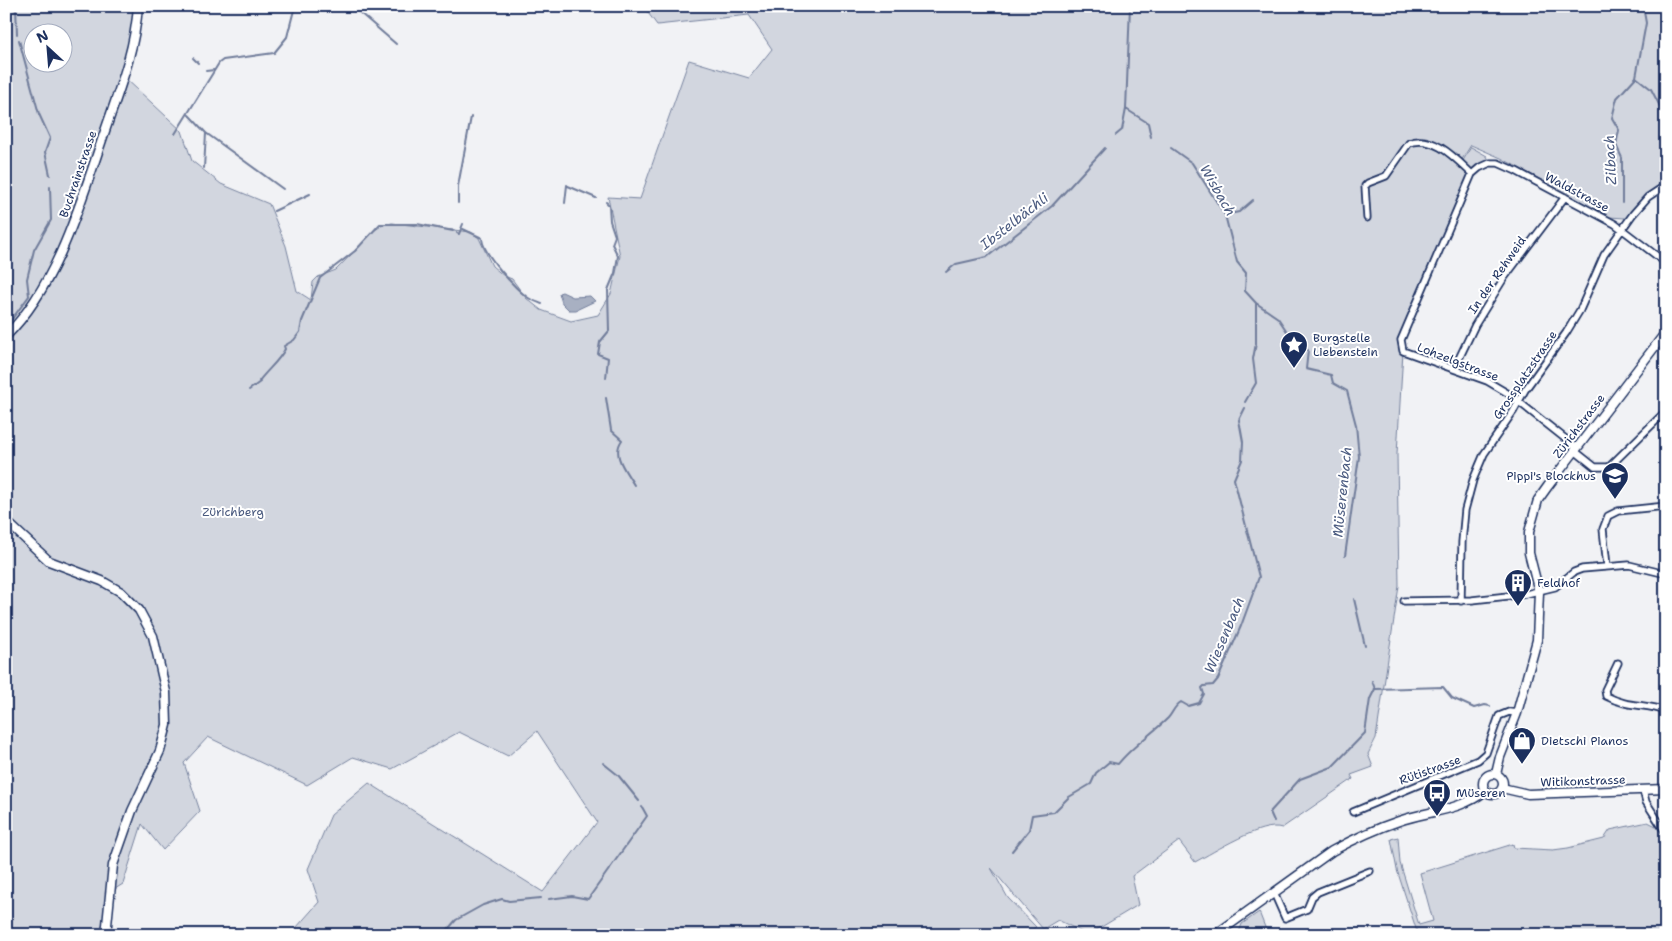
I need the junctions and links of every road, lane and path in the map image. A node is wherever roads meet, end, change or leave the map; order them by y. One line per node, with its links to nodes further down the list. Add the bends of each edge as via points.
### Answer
1 (138, 6): 9 (street, Buchrainstrasse, via 129,59 69,236 37,295)
2 (1472, 174): 4 (street, Waldstrasse, via 1484,165 1498,164); 5 (street, via 1438,145 1424,141 1409,143 1386,176 1365,186); 10 (street, Lohzelgstrasse, via 1401,340 1403,351)
3 (1666, 185): 6 (street, Grossplatzstrasse, via 1648,197)
4 (1566, 197): 6 (street, Waldstrasse); 10 (street, In der Rehweid, via 1504,278 1475,325)
5 (1368, 218)
6 (1623, 231): 7 (street, Waldstrasse); 11 (street, Grossplatzstrasse, via 1604,255 1580,310 1566,333)
7 (1666, 264)
8 (1666, 332): 13 (street, Zürichstrasse)
9 (6, 336)
10 (1454, 369): 11 (street, Lohzelgstrasse, via 1487,381)
11 (1518, 401): 13 (street, Lohzelgstrasse); 20 (street, Grossplatzstrasse, via 1484,454 1468,496 1462,542)
12 (1666, 411): 13 (street, Lohzelgstrasse, via 1609,467 1595,467)
13 (1576, 449): 18 (street, Zürichstrasse, via 1538,500 1531,519 1529,553)
14 (1666, 506): 16 (street, via 1618,511 1608,516 1603,528)
15 (6, 521): 33 (street, via 49,561 102,581 121,592 145,619 156,650 166,692 167,725 160,751 132,812 114,865)
16 (1607, 566): 17 (street, via 1640,566); 18 (street, via 1574,572 1555,587)
17 (1666, 574)
18 (1539, 592): 20 (street); 23 (street, Zürichstrasse, via 1536,640)
19 (1404, 601): 20 (street)
20 (1462, 601)
21 (1618, 663): 22 (street, via 1605,690 1606,696 1622,704)
22 (1666, 711)
23 (1517, 713): 24 (street, Zürichstrasse); 29 (street, Rütistrasse, via 1499,716 1486,752 1469,766 1446,772)
24 (1496, 774): 25 (street, via 1502,780); 28 (street, via 1484,778)
25 (1502, 788): 27 (street, Witikonstrasse, via 1528,794); 28 (street, via 1494,794)
26 (1666, 789): 27 (street, Witikonstrasse)
27 (1643, 790): 30 (street, via 1646,802)
28 (1485, 791): 32 (street, via 1459,805 1400,820 1353,839)
29 (1352, 812)
30 (1665, 831)
31 (1370, 871): 32 (street, via 1318,892 1312,897 1307,910 1285,918)
32 (1274, 893): 34 (street)
33 (106, 935)
34 (1215, 935)

